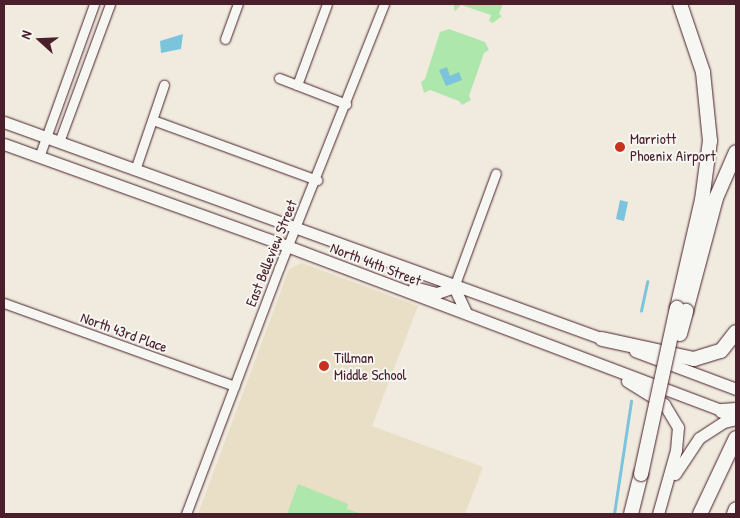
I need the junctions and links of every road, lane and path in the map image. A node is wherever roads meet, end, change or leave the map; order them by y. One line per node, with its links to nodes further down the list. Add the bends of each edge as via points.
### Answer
1 (94, 4): 14 (street)
2 (110, 4): 15 (street)
3 (238, 4): 7 (street)
4 (328, 4): 10 (street)
5 (384, 4): 11 (street, East Belleview Street)
6 (680, 4): 27 (highway, via 702,65 710,129 706,183)
7 (225, 38)
8 (279, 78): 10 (street)
9 (164, 85): 12 (street)
10 (297, 85): 11 (street)
11 (346, 104): 21 (street, East Belleview Street)
12 (153, 120): 19 (street); 21 (street)
13 (4, 122): 14 (main road, North 44th Street)
14 (46, 137): 15 (main road, North 44th Street); 18 (street)
15 (59, 142): 19 (main road, North 44th Street)
16 (4, 144): 18 (main road, North 44th Street)
17 (736, 152): 27 (highway, via 716,198)
18 (39, 157): 23 (main road, North 44th Street)
19 (135, 170): 22 (main road, North 44th Street)
20 (496, 173): 25 (street)
21 (317, 180): 22 (street, East Belleview Street)
22 (296, 229): 23 (street, East Belleview Street); 25 (main road, North 44th Street)
23 (287, 246): 24 (main road, North 44th Street); 32 (street, East Belleview Street)
24 (361, 274): 25 (main road, via 437,293); 28 (main road, North 44th Street)
25 (454, 287): 28 (main road); 30 (main road, North 44th Street)
26 (4, 303): 32 (street, North 43rd Place)
27 (682, 309): 40 (highway, bridge)
28 (466, 313): 31 (main road, North 44th Street)
29 (736, 332): 30 (highway, via 721,351 694,359)
30 (602, 339): 33 (main road, North 44th Street)
31 (601, 366): 35 (main road, North 44th Street); 41 (main road, via 664,404 676,422 676,450)
32 (234, 386): 39 (street, East Belleview Street)
33 (734, 389)
34 (736, 410): 35 (highway)
35 (722, 411): 36 (main road, North 44th Street)
36 (736, 418): 41 (main road, via 712,429 694,443 680,463)
37 (736, 438): 42 (highway)
38 (736, 509): 43 (highway)
39 (186, 514)
40 (631, 514)
41 (658, 514)
42 (700, 514)
43 (734, 514)

